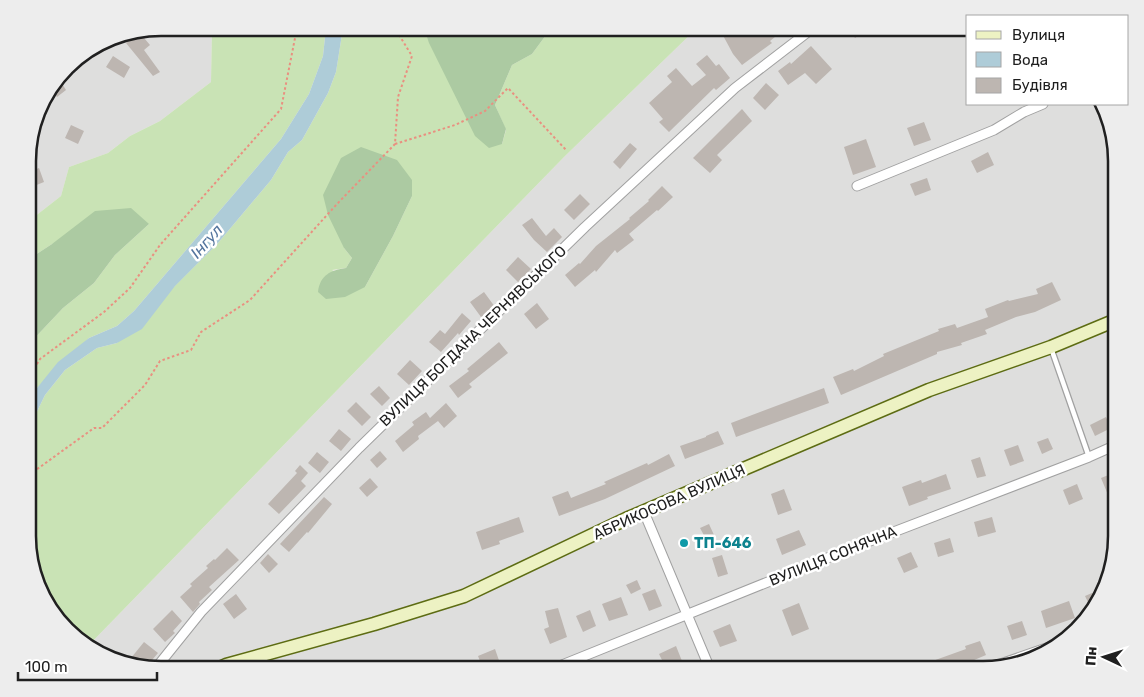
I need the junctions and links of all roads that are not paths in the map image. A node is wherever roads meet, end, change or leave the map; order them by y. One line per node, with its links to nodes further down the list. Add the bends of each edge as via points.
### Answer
1 (802, 36): 11 (street, ВУЛИЦЯ БОГДАНА ЧЕРНЯВСЬКОГО, via 736,88 571,241 359,448 202,612)
2 (1041, 105): 3 (street, via 994,130)
3 (856, 186)
4 (1107, 324): 5 (street, АБРИКОСОВА ВУЛИЦЯ)
5 (1050, 347): 7 (lane); 8 (street, АБРИКОСОВА ВУЛИЦЯ, via 929,390)
6 (1107, 449): 7 (street, ВУЛИЦЯ СОНЯЧНА)
7 (1089, 457): 9 (street, ВУЛИЦЯ СОНЯЧНА)
8 (644, 512): 9 (street); 12 (street, АБРИКОСОВА ВУЛИЦЯ, via 464,596)
9 (687, 614): 10 (street); 13 (street, ВУЛИЦЯ СОНЯЧНА)
10 (706, 660)
11 (162, 661)
12 (241, 661)
13 (573, 661)

